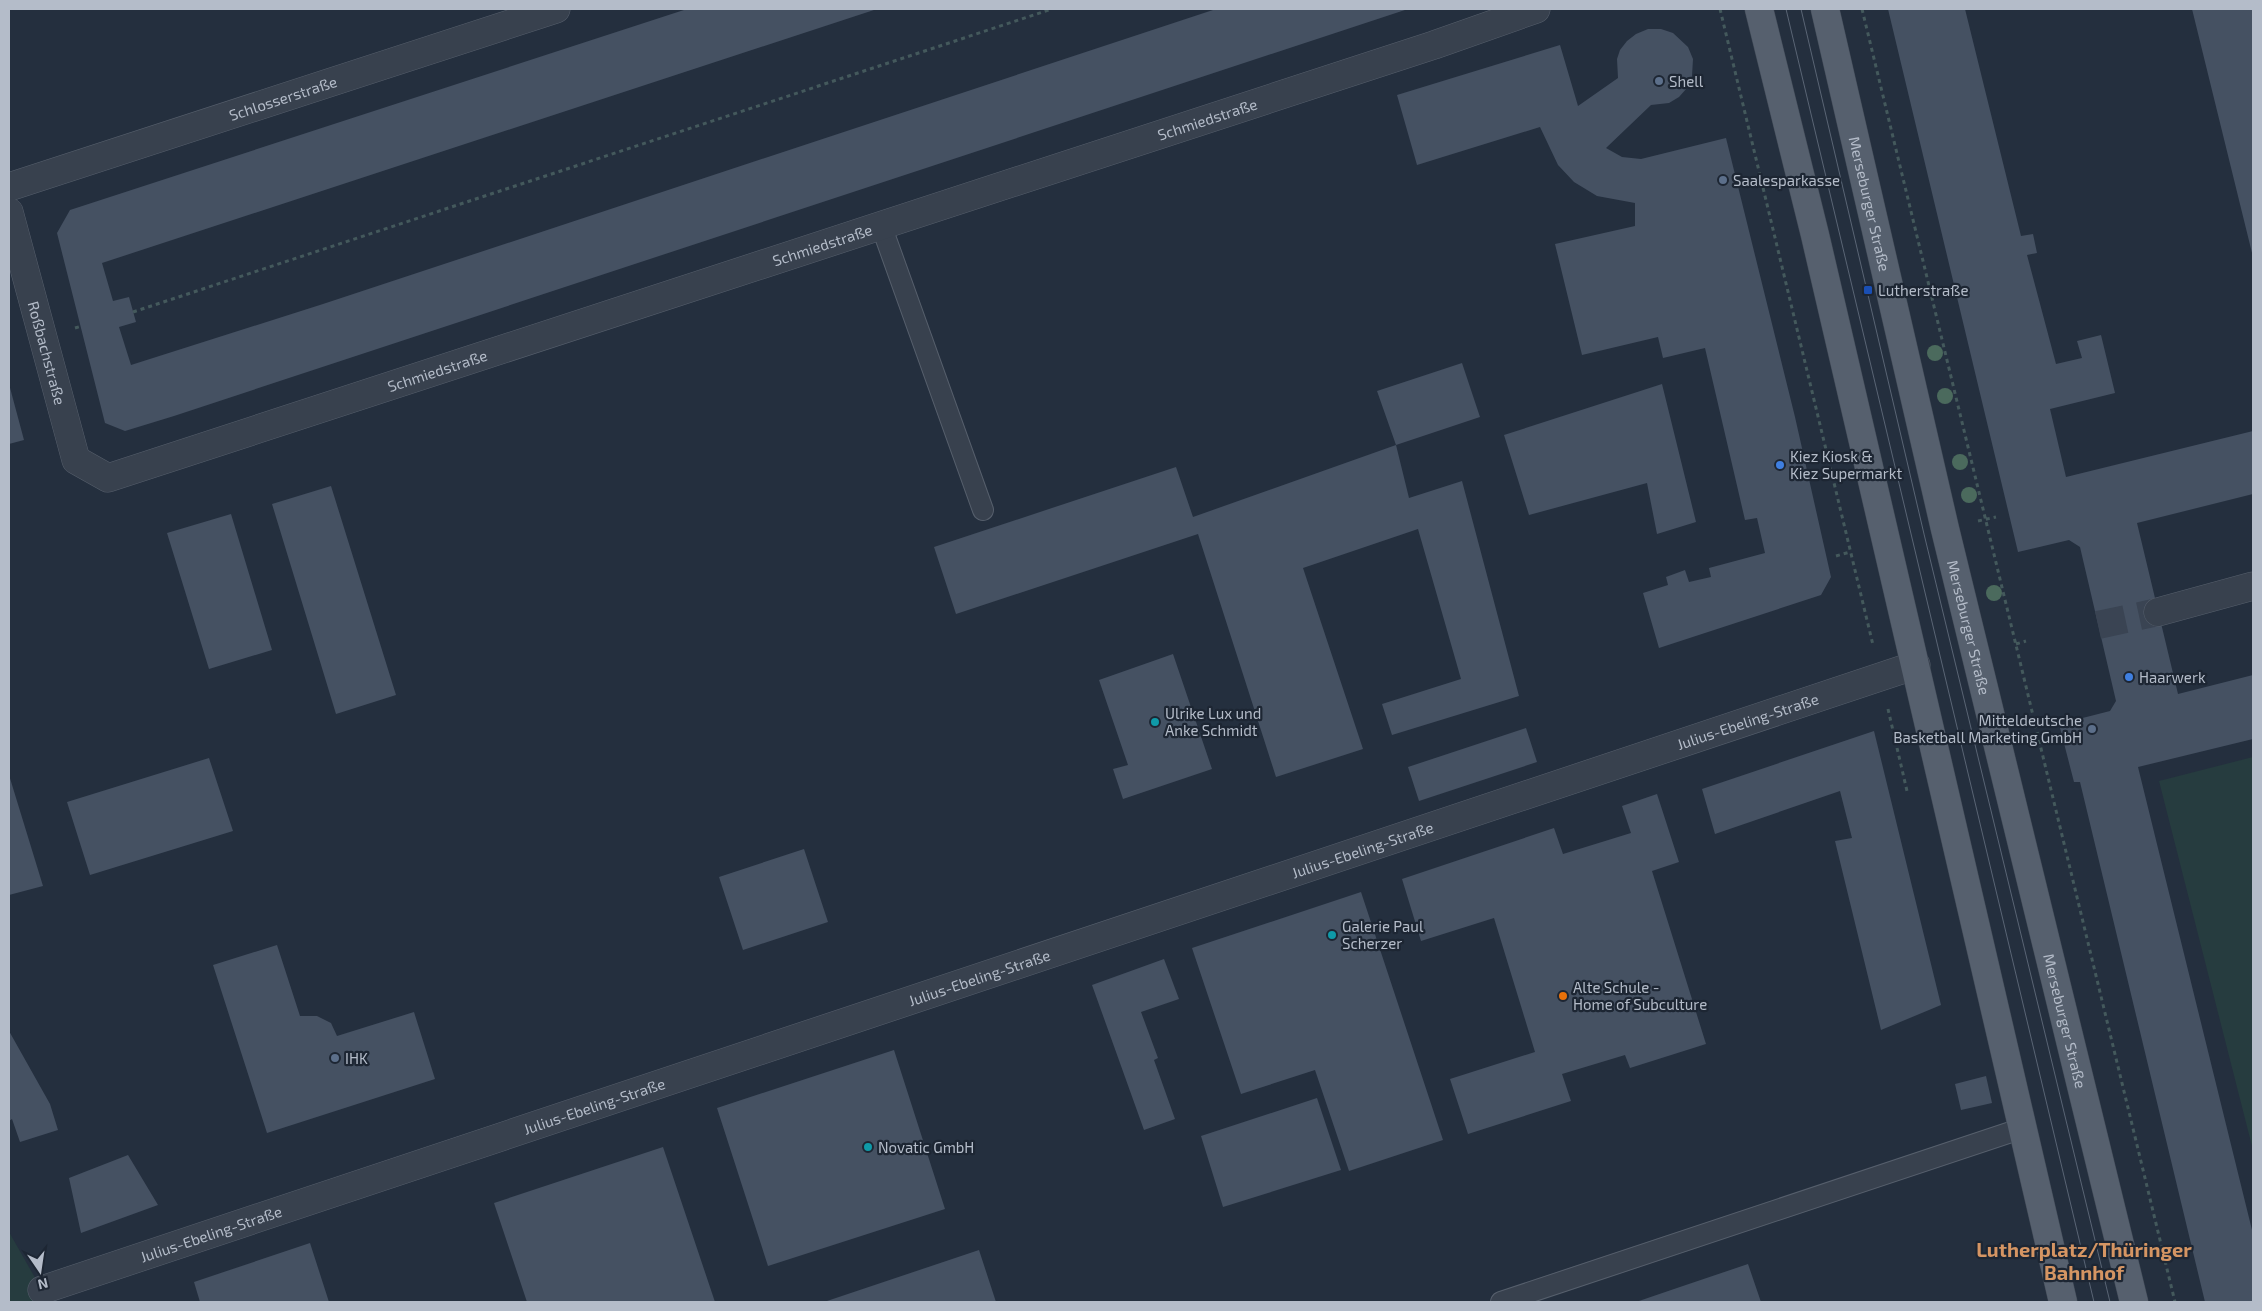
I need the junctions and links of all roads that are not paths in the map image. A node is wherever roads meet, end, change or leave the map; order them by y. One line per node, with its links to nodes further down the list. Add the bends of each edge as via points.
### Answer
1 (556, 9): 5 (street, Schlosserstraße)
2 (1536, 9): 7 (street, Schmiedstraße)
3 (1759, 9): 12 (main road)
4 (1825, 9): 17 (main road, Merseburger Straße, via 1941,510)
5 (9, 187)
6 (9, 212): 8 (street, Roßbachstraße, via 76,460)
7 (882, 225): 8 (street, Schmiedstraße); 9 (lane)
8 (108, 478)
9 (984, 510)
10 (2253, 586): 11 (street)
11 (2158, 612)
12 (1916, 665): 13 (main road); 14 (street, Julius-Ebeling-Straße)
13 (2023, 1128): 15 (lane); 16 (main road)
14 (42, 1290)
15 (1501, 1302)
16 (2063, 1302)
17 (2134, 1302)

